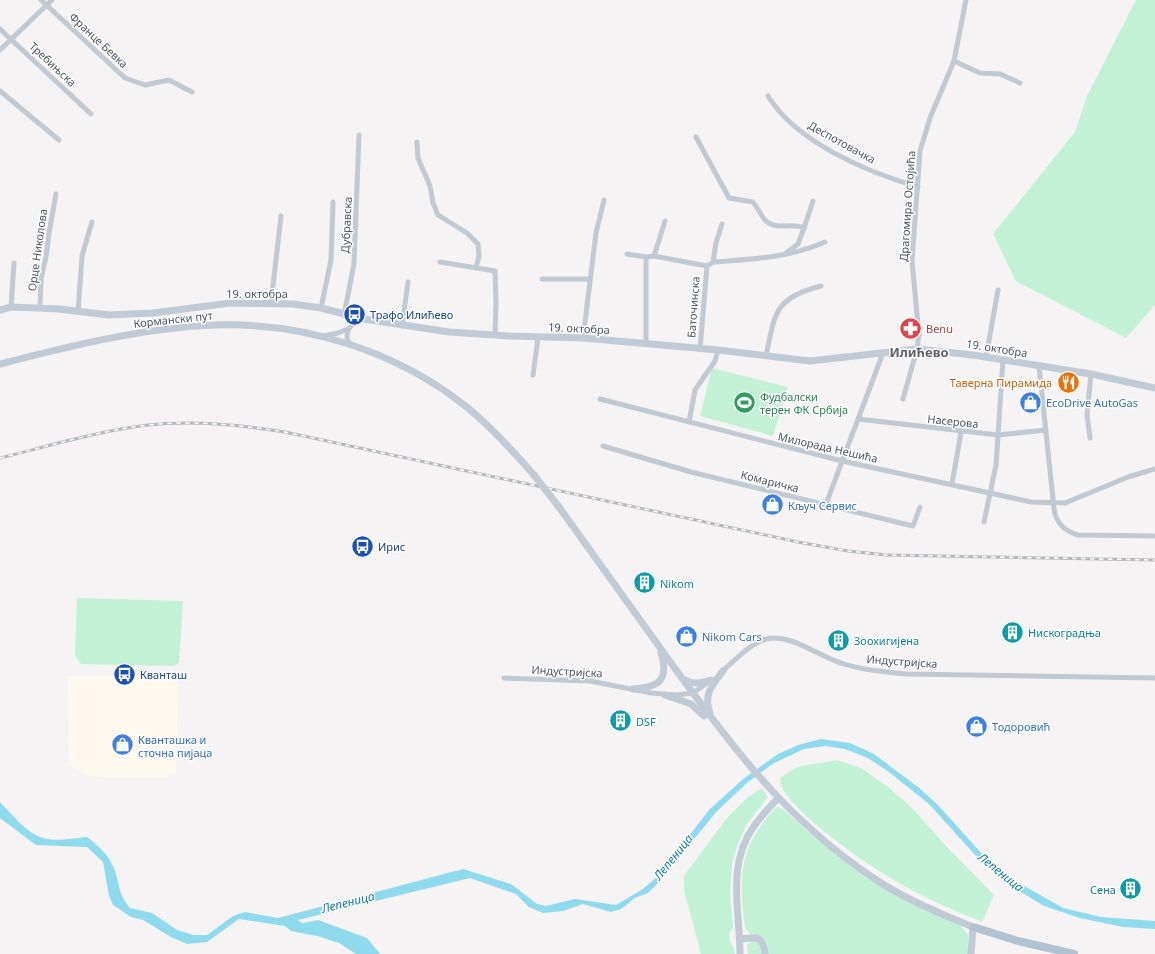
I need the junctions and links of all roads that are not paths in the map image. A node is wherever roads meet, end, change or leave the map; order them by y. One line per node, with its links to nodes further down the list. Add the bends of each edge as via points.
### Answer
1 (52, 0): 3 (street)
2 (966, 0): 7 (street, Драгомира Остојића)
3 (44, 2): 5 (street); 10 (street, Франце Бевка, via 125,78 146,85 169,80)
4 (0, 29): 5 (street, Требињска)
5 (11, 39): 6 (street); 12 (street, Требињска)
6 (0, 50)
7 (954, 61): 8 (street, via 980,73 1000,74); 17 (street, Драгомира Остојића, via 923,135)
8 (1020, 83)
9 (0, 91): 15 (street)
10 (192, 92)
11 (768, 96): 17 (street, Деспотовачка, via 789,122 823,146 886,178)
12 (91, 114)
13 (360, 136): 48 (street, Дубравска, via 354,264)
14 (696, 137): 26 (street, via 729,198 753,202 763,218 772,224)
15 (59, 140)
16 (417, 142): 36 (street, via 418,158 430,186 438,215 467,233 478,244)
17 (918, 187): 60 (street, Драгомира Остојића, via 912,235 918,318)
18 (56, 194): 44 (street, Орце Николова, via 41,279)
19 (604, 200): 38 (street, via 596,233)
20 (813, 201): 26 (street)
21 (333, 202): 45 (street, via 331,260)
22 (281, 216): 42 (street)
23 (665, 221): 30 (street)
24 (92, 222): 47 (street, via 82,256)
25 (722, 224): 33 (street)
26 (804, 228): 29 (street, via 798,244)
27 (825, 242): 29 (street)
28 (627, 254): 31 (street)
29 (785, 254): 33 (street, via 765,259)
30 (654, 256): 31 (street); 35 (street)
31 (646, 257): 57 (street)
32 (440, 262): 36 (street)
33 (714, 262): 35 (street, Баточинска)
34 (14, 263): 43 (street)
35 (707, 266): 59 (street, Баточинска)
36 (476, 268): 53 (street, via 495,271)
37 (542, 279): 38 (street)
38 (590, 279): 56 (street)
39 (408, 282): 51 (street)
40 (821, 286): 63 (street, via 802,291 782,304 775,317)
41 (998, 290): 64 (street)
42 (271, 303): 45 (street, 19. октобра); 47 (street, 19. октобра, via 230,303 146,314 109,315)
43 (11, 308): 44 (street, 19. октобра); 46 (street, 19. октобра)
44 (40, 308): 47 (street, 19. октобра)
45 (321, 308): 48 (street, 19. октобра)
46 (0, 310)
47 (78, 312)
48 (346, 315): 49 (street, 19. октобра); 50 (street)
49 (364, 319): 50 (street); 51 (street, 19. октобра)
50 (352, 324): 52 (street)
51 (402, 326): 53 (street, 19. октобра)
52 (348, 329): 54 (street); 58 (street)
53 (495, 335): 55 (street, 19. октобра)
54 (323, 336): 58 (street, Кормански пут); 66 (street, Кормански пут, via 234,325 176,328 54,350)
55 (538, 338): 56 (street, 19. октобра); 69 (street)
56 (582, 338): 57 (street, 19. октобра)
57 (646, 343): 59 (street, 19. октобра)
58 (349, 344): 89 (street, Кормански пут, bridge, via 406,369 444,391 491,429 534,475)
59 (700, 349): 61 (street, 19. октобра)
60 (917, 349): 62 (street, 19. октобра); 64 (street, 19. октобра); 72 (street, Драгомира Остојића)
61 (718, 350): 63 (street, 19. октобра); 74 (street, via 715,361 695,390)
62 (883, 353): 63 (street, 19. октобра, via 810,361); 73 (street)
63 (766, 356)
64 (986, 357): 65 (street, 19. октобра)
65 (1003, 360): 67 (street, 19. октобра); 77 (street)
66 (0, 364)
67 (1039, 366): 68 (street, 19. октобра); 75 (street)
68 (1091, 374): 70 (street, 19. октобра); 78 (street, via 1087,415)
69 (533, 375)
70 (1155, 388)
71 (600, 399): 74 (street, Милорада Нешића)
72 (903, 400)
73 (858, 420): 76 (street, Насерова); 80 (street)
74 (689, 422): 80 (street, Милорада Нешића)
75 (1046, 430): 77 (street, Насерова); 84 (street)
76 (961, 432): 77 (street, Насерова); 82 (street)
77 (998, 435): 83 (street)
78 (1090, 438)
79 (603, 446): 85 (street, Комаричка, via 691,472)
80 (842, 461): 82 (street, Милорада Нешића); 85 (street)
81 (1155, 469): 84 (street, Милорада Нешића, via 1128,477 1065,503)
82 (952, 484): 83 (street, Милорада Нешића)
83 (991, 493): 84 (street, Милорада Нешића, via 1031,502); 87 (street)
84 (1054, 502): 88 (street, via 1058,522 1071,533)
85 (826, 504): 86 (street, Комаричка, via 914,526)
86 (920, 507)
87 (984, 522)
88 (1155, 536)
89 (660, 648): 92 (street, Кормански пут); 95 (street, via 664,668 661,680 648,688)
90 (723, 671): 93 (street, Индустријска, via 757,643 777,638 839,663 888,672); 94 (street, Индустријска); 98 (street, via 707,695 708,708)
91 (504, 678): 95 (street, Индустријска, via 590,681)
92 (682, 678): 94 (street, via 691,683); 96 (street, Кормански пут)
93 (1155, 678)
94 (711, 680): 96 (street, Индустријска)
95 (633, 690): 97 (street, Индустријска)
96 (693, 693): 97 (street, Индустријска); 98 (street, Кормански пут)
97 (665, 695): 99 (street, via 691,704)
98 (714, 723): 99 (street, Кормански пут)
99 (727, 740): 100 (street)
100 (778, 798): 101 (street, via 816,834 875,879 901,894); 102 (street, via 753,827 744,845 736,874)
101 (973, 927): 105 (street); 106 (main road)
102 (740, 939): 103 (street); 104 (street, via 758,938 764,944)
103 (740, 954)
104 (765, 954)
105 (971, 954)
106 (1074, 954)

